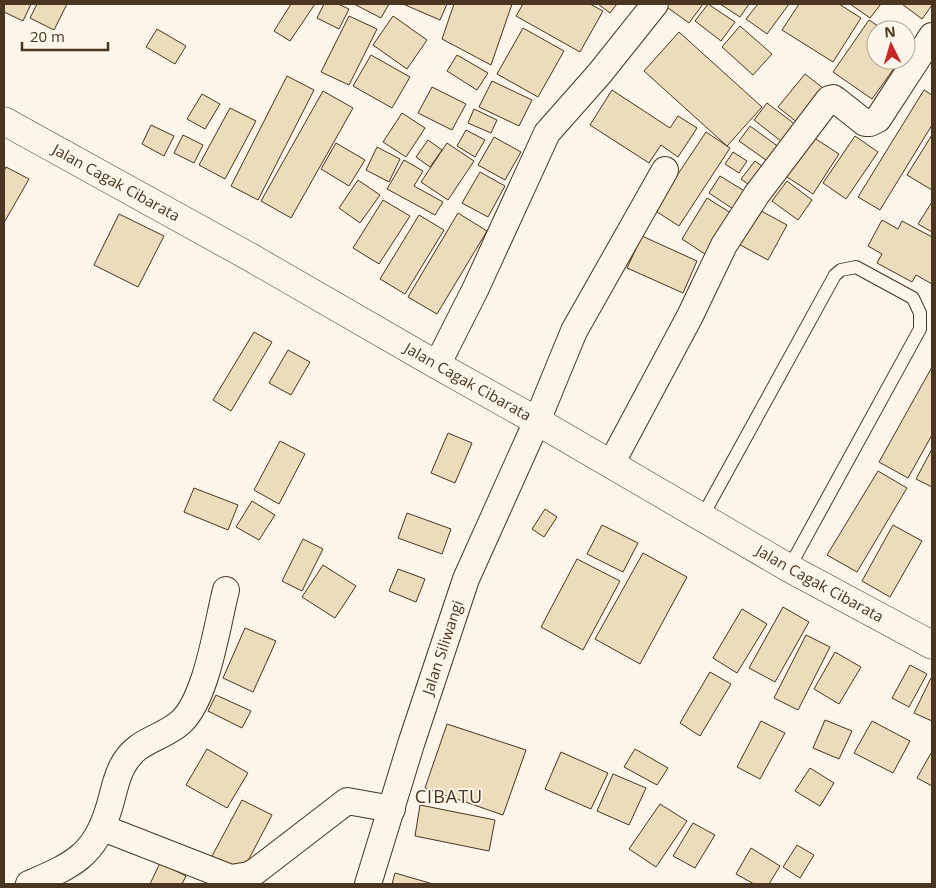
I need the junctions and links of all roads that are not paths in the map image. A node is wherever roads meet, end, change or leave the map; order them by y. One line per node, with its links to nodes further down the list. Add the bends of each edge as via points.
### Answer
1 (654, 4): 5 (street, via 547,133)
2 (932, 36): 7 (street, via 878,119 865,123 836,100 829,99 756,194 724,245)
3 (4, 121): 5 (highway, Jalan Cagak Cibarata)
4 (665, 170): 6 (street, Jalan Siliwangi, via 574,331)
5 (437, 365): 6 (highway, Jalan Cagak Cibarata)
6 (537, 420): 7 (highway, Jalan Cagak Cibarata); 12 (street, Jalan Siliwangi, via 466,579)
7 (611, 464): 8 (highway, Jalan Cagak Cibarata)
8 (702, 518): 9 (highway, Jalan Cagak Cibarata); 9 (lane, via 835,276 841,270 856,267 913,298 920,313 920,328)
9 (789, 568): 11 (highway, Jalan Cagak Cibarata)
10 (226, 590): 13 (street, via 205,678 191,710 172,730 148,740 132,753 122,768)
11 (932, 645)
12 (392, 809): 13 (street, via 347,801 249,875 231,878); 15 (street, Jalan Siliwangi)
13 (103, 828): 14 (street, via 81,857)
14 (29, 884)
15 (368, 884)

